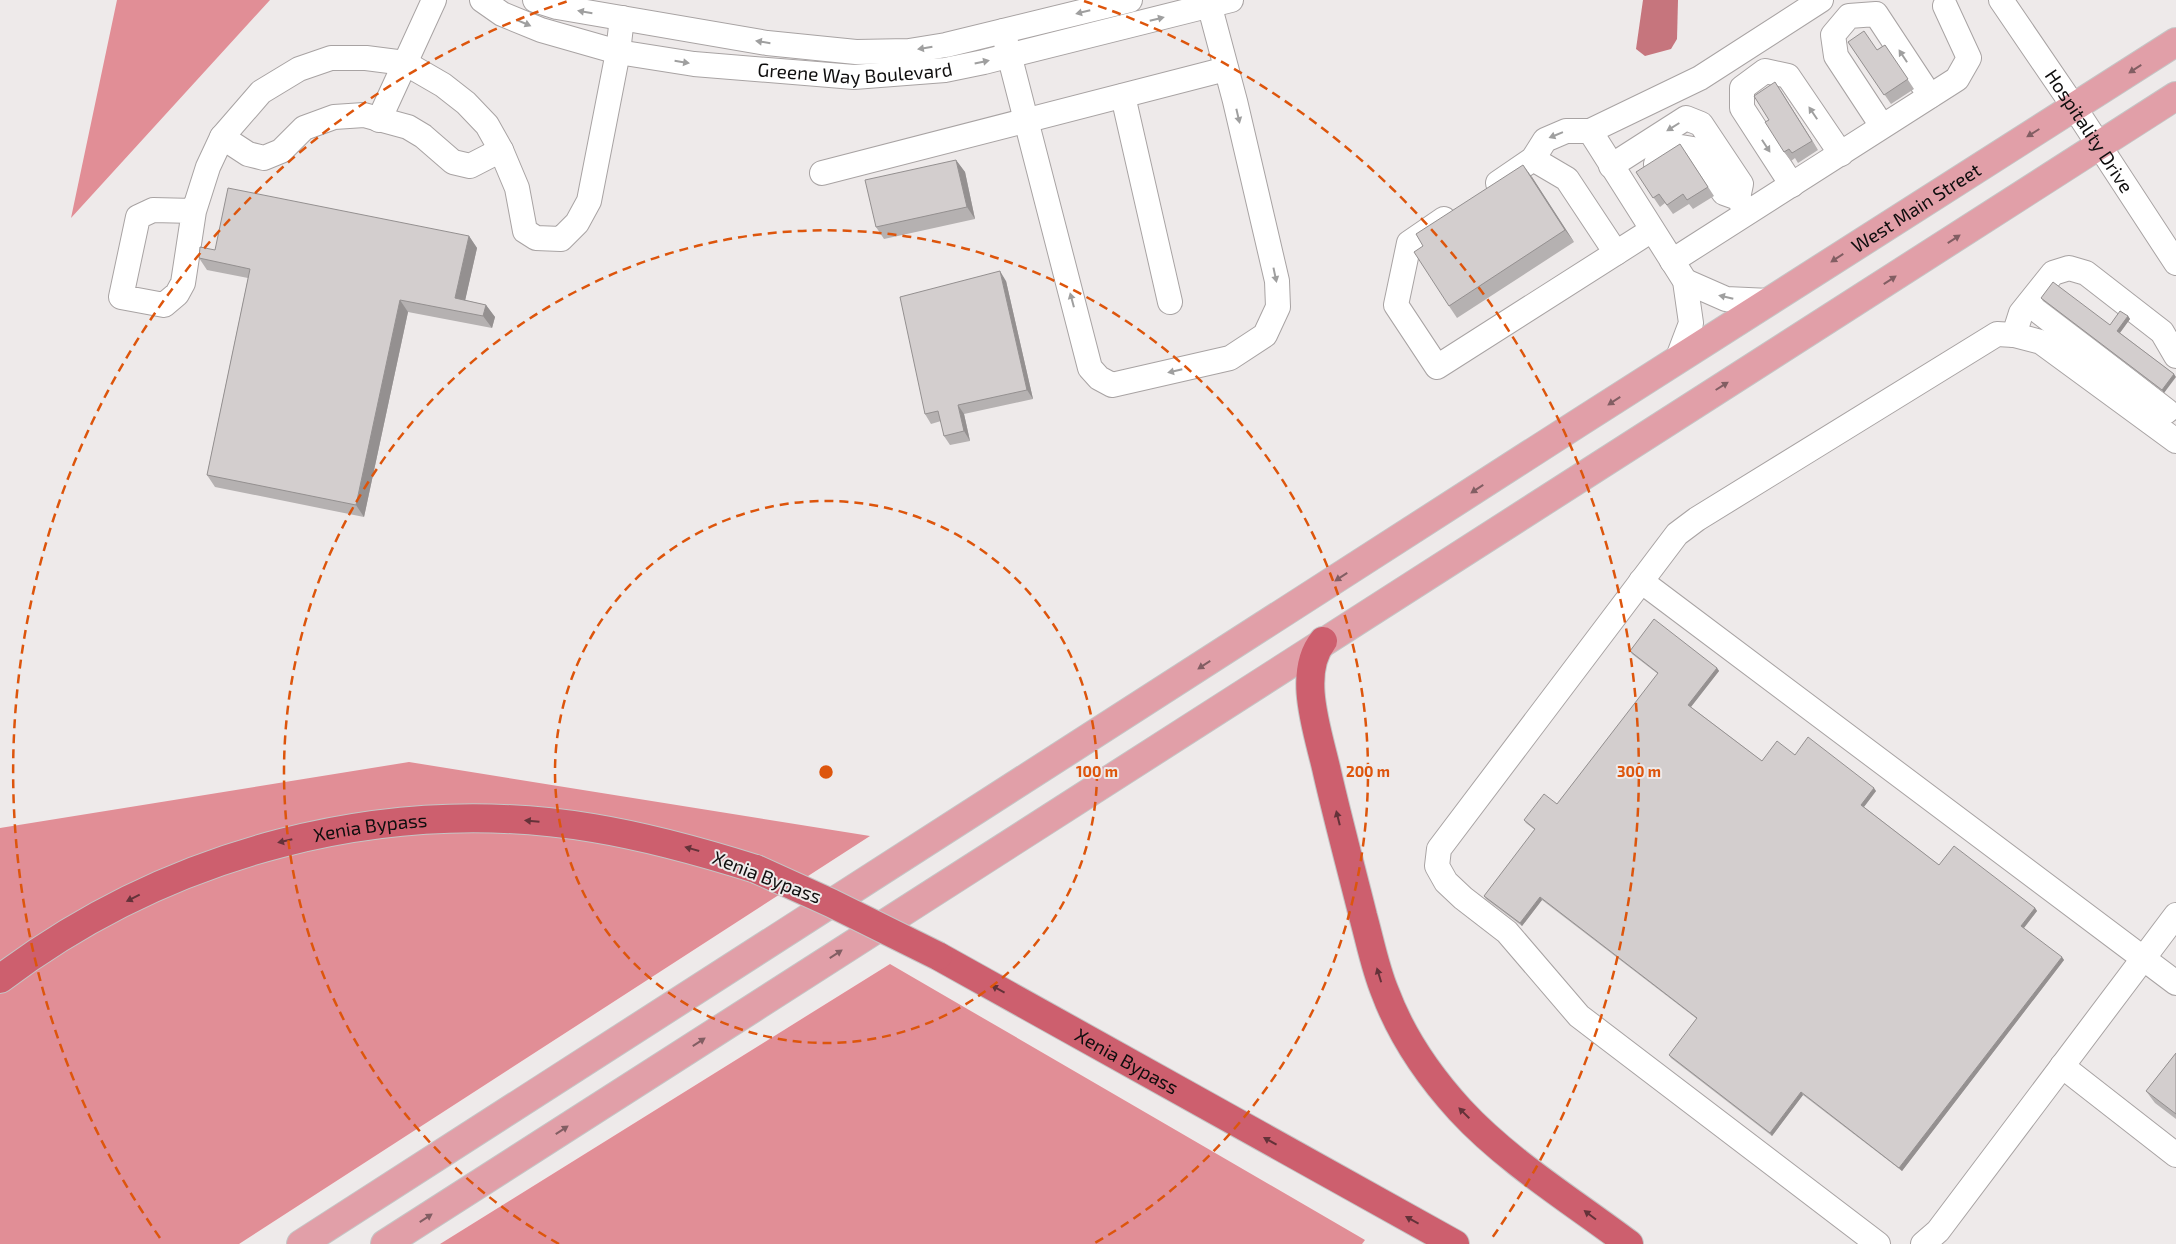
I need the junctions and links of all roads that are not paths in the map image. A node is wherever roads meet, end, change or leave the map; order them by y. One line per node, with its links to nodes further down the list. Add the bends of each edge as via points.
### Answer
1 (418, 0): 18 (street)
2 (434, 0): 18 (street)
3 (482, 0): 15 (street, Greene Way Boulevard, one-way to 15, via 502,14 541,30)
4 (535, 0): 11 (street, Greene Way Boulevard, one-way to 4)
5 (1129, 0): 12 (street); 13 (street, Greene Way Boulevard, one-way to 13)
6 (1821, 0): 16 (street)
7 (2001, 0): 24 (street, Hospitality Drive)
8 (1216, 2): 12 (street, Greene Way Boulevard, one-way to 8); 19 (street)
9 (1947, 2): 22 (street, via 1969,58 1957,79)
10 (1844, 8): 22 (street, one-way to 10, via 1876,14); 27 (street, via 1833,35 1836,56)
11 (622, 18): 13 (street, Greene Way Boulevard, one-way to 11, via 946,45 856,52 767,43); 15 (street)
12 (1133, 25): 17 (street, Greene Way Boulevard)
13 (1003, 31): 17 (street)
14 (2176, 42): 24 (main road, West Main Street, one-way to 24)
15 (618, 52): 17 (street, Greene Way Boulevard, one-way to 17, via 694,64 854,77 945,70); 31 (street, via 589,201 577,223 561,239 536,238 525,231 516,188)
16 (1738, 53): 20 (street); 28 (street, via 1700,78)
17 (1010, 56): 26 (street)
18 (397, 62): 25 (street); 29 (street, via 331,58 299,69 261,92); 31 (street, via 443,85 466,103 487,125)
19 (1226, 69): 21 (street); 26 (street, one-way to 26, via 1277,281 1278,307 1265,335 1230,358 1112,385 1094,373 1090,368)
20 (1755, 78): 32 (street, one-way to 20, via 1788,76 1765,71); 37 (street, one-way to 37, via 1742,88 1742,108)
21 (1123, 96): 26 (street); 48 (street)
22 (1930, 96): 27 (street)
23 (2176, 96): 30 (main road)
24 (2074, 107): 30 (street, Hospitality Drive); 47 (main road, West Main Street, one-way to 47)
25 (372, 118): 29 (street, via 334,116 304,128 281,151 264,158 248,154); 31 (street, via 408,127 453,162 470,166)
26 (1025, 121): 35 (street)
27 (1882, 126): 32 (street)
28 (1590, 131): 33 (street, one-way to 33, via 1566,131 1545,140); 34 (street)
29 (222, 137): 41 (street)
30 (2099, 146): 45 (street, Hospitality Drive); 56 (main road, one-way to 30)
31 (501, 150)
32 (1841, 154): 37 (street)
33 (1533, 160): 38 (street); 43 (street, via 1567,179)
34 (1611, 166): 36 (street); 39 (street, one-way to 34, via 1741,184 1701,124 1686,118)
35 (822, 174)
36 (1638, 176): 39 (street, via 1681,147 1694,149 1724,194); 42 (street)
37 (1792, 185): 39 (street)
38 (1483, 193)
39 (1743, 206): 44 (street)
40 (1458, 210): 43 (street, via 1409,243 1396,305 1436,367)
41 (194, 211)
42 (1652, 230): 43 (street); 44 (street)
43 (1616, 253)
44 (1672, 261): 46 (street)
45 (2176, 263)
46 (1685, 281): 47 (street, one-way to 46, via 1726,299); 52 (street, via 1691,324)
47 (1770, 301): 52 (main road, West Main Street)
48 (1170, 302)
49 (2029, 304): 50 (street, via 2021,313); 51 (street, via 2053,273 2069,268 2086,273 2162,332); 53 (street)
50 (2014, 335): 53 (street, via 2041,342); 55 (street, via 1997,334 1697,519 1676,534)
51 (2176, 356)
52 (1666, 367): 63 (main road, West Main Street, one-way to 63)
53 (2166, 412): 54 (street)
54 (2176, 441)
55 (1641, 581): 58 (street); 67 (street, via 1439,848 1437,866 1446,882 1507,932 1579,1016)
56 (1323, 641): 64 (main road, one-way to 56); 66 (highway, one-way to 56, via 1510,1156 1460,1110 1424,1065 1402,1028 1384,992 1372,952 1320,740 1310,683 1311,662)
57 (2176, 915): 58 (street)
58 (2143, 959): 60 (street); 61 (street)
59 (0, 979): 65 (highway, Xenia Bypass, one-way to 59, bridge, via 938,956 832,903 756,869 688,848 592,828 478,818 390,822 278,843 202,867 140,894 58,939)
60 (2176, 983)
61 (2062, 1066): 62 (street); 68 (street, via 1938,1231)
62 (2176, 1155)
63 (301, 1244)
64 (385, 1244)
65 (1455, 1244)
66 (1629, 1244)
67 (1878, 1244)
68 (1923, 1244)

